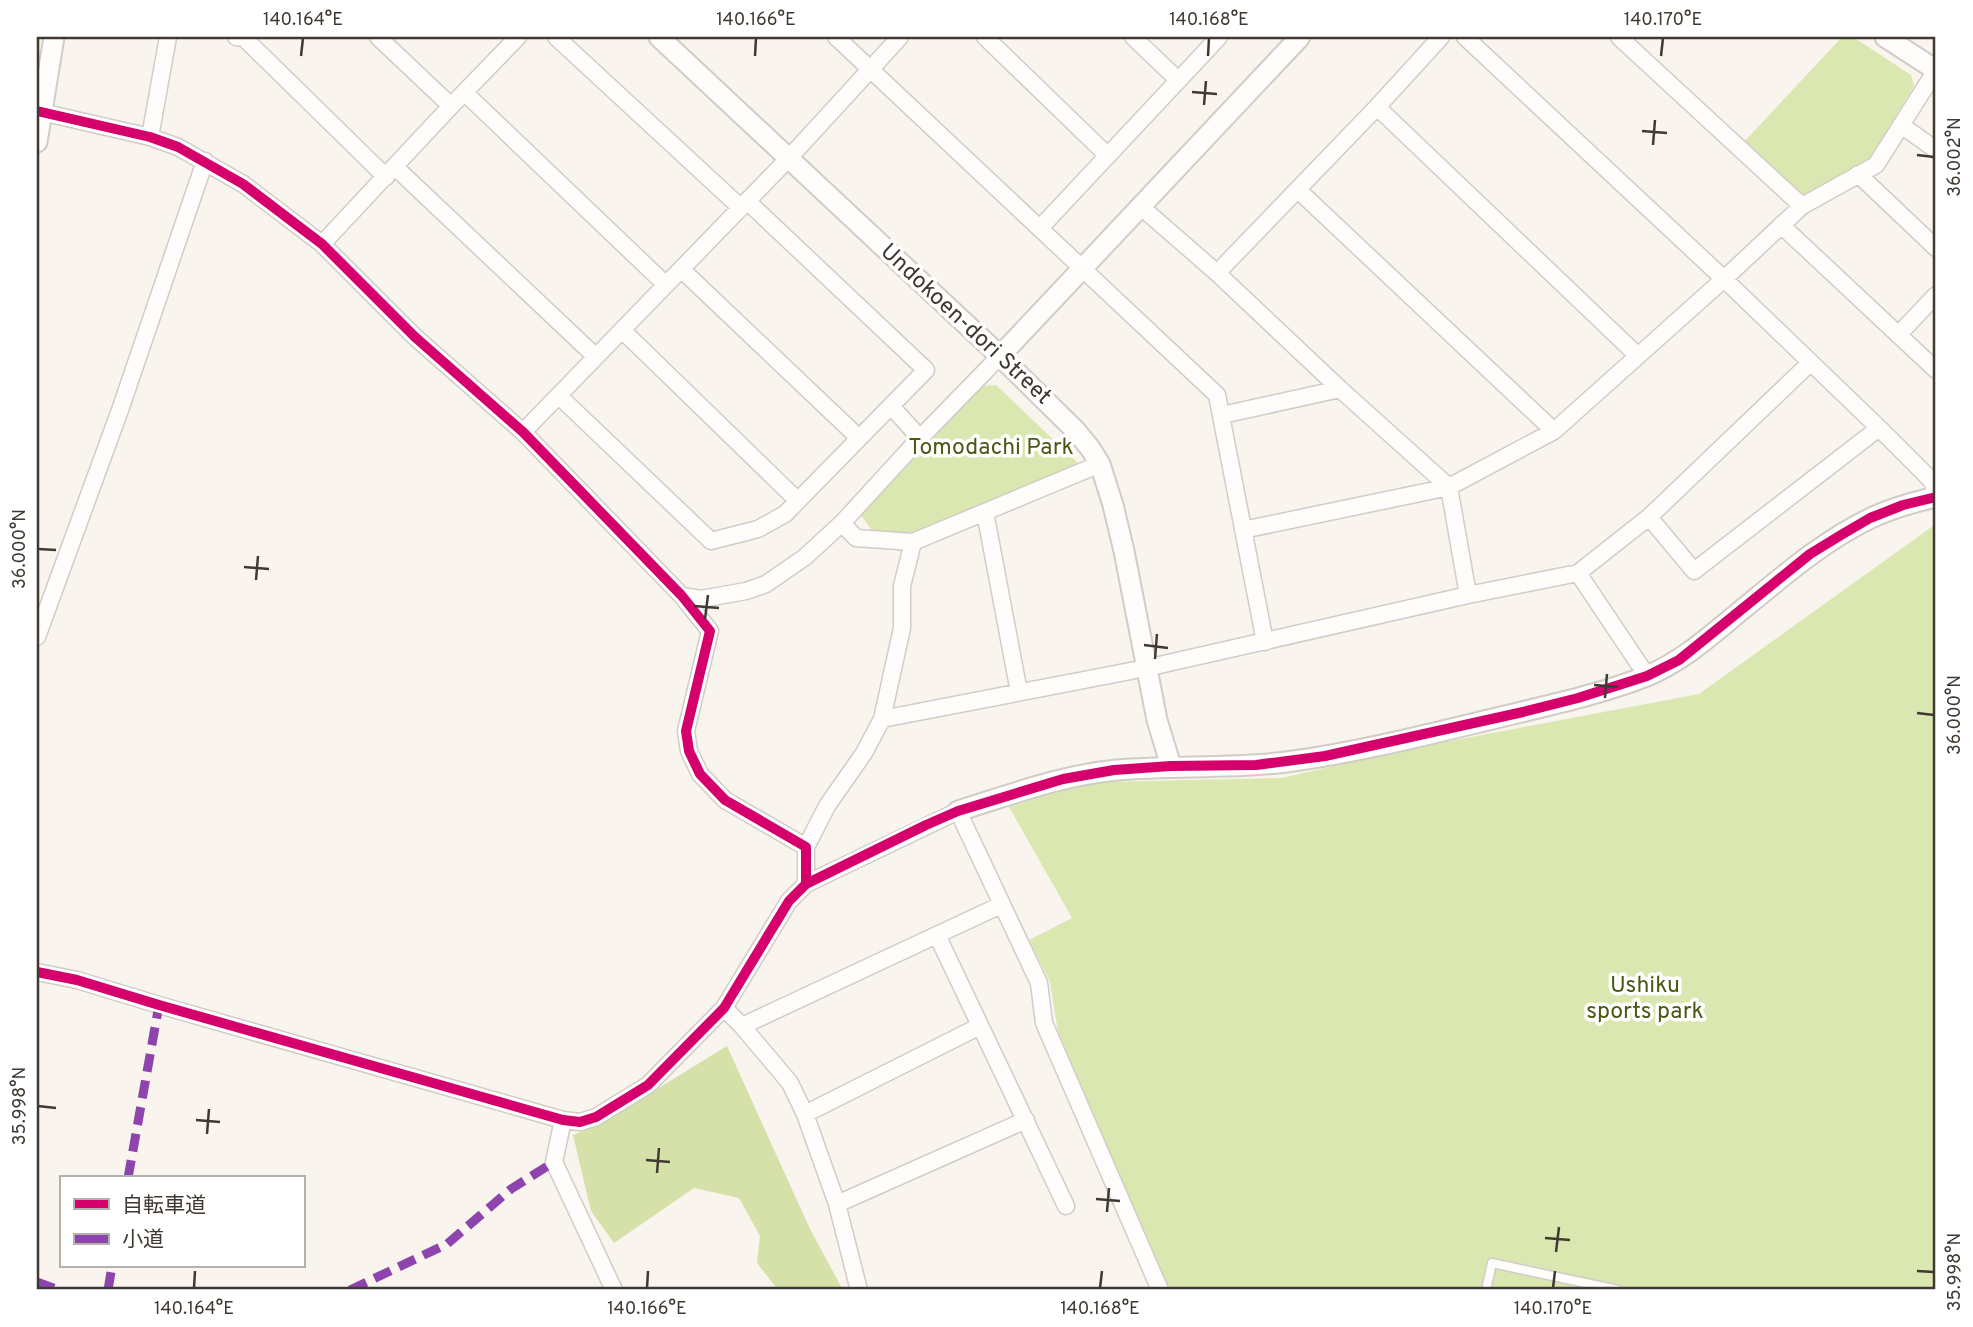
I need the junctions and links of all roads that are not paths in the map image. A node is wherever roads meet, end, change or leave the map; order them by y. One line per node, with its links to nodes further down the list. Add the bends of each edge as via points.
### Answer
1 (54, 37): 24 (street)
2 (168, 37): 26 (street)
3 (236, 37): 32 (street, via 244,38)
4 (378, 37): 22 (street)
5 (556, 37): 35 (street)
6 (659, 37): 30 (street, Undokoen-dori Street)
7 (836, 37): 18 (street)
8 (900, 37): 18 (street)
9 (985, 37): 29 (street)
10 (1133, 37): 20 (street)
11 (1219, 37): 20 (street)
12 (1300, 37): 36 (street)
13 (1441, 37): 23 (street)
14 (1465, 37): 45 (street)
15 (1619, 37): 37 (street)
16 (1885, 37): 19 (street)
17 (514, 38): 21 (street)
18 (869, 69): 30 (street); 39 (street)
19 (1936, 70): 25 (street)
20 (1178, 80): 29 (street)
21 (466, 93): 22 (street); 46 (street)
22 (451, 106): 32 (street)
23 (1377, 107): 34 (street); 50 (street)
24 (40, 111): 26 (street); 27 (street)
25 (1901, 125): 28 (street); 33 (street, via 1876,164)
26 (150, 137): 31 (street)
27 (37, 142)
28 (1936, 150)
29 (1108, 156): 39 (street)
30 (788, 159): 35 (street); 51 (street, Undokoen-dori Street)
31 (205, 161): 40 (street); 76 (street)
32 (390, 172): 40 (street); 52 (street)
33 (1858, 174): 37 (street); 41 (street)
34 (1298, 190): 44 (street); 60 (street)
35 (743, 204): 43 (street); 57 (street, via 926,370)
36 (1140, 206): 42 (street); 44 (street)
37 (1802, 206): 38 (street)
38 (1781, 225): 45 (street); 49 (street)
39 (1040, 228): 42 (street)
40 (322, 244): 61 (street, via 415,337)
41 (1936, 248)
42 (1082, 268): 51 (street); 58 (street, via 1217,395)
43 (681, 269): 46 (street); 62 (street)
44 (1217, 272): 55 (street)
45 (1724, 279): 50 (street); 53 (street)
46 (666, 285): 48 (street)
47 (1936, 295): 49 (street)
48 (622, 330): 52 (street); 67 (street)
49 (1898, 335): 54 (street)
50 (1637, 355): 60 (street)
51 (1000, 356): 63 (street); 64 (street, Undokoen-dori Street, via 1076,431)
52 (596, 357): 56 (street)
53 (1810, 363): 59 (street); 69 (street)
54 (1936, 370)
55 (1340, 389): 58 (street); 65 (street)
56 (559, 396): 61 (street); 67 (street, via 711,541 758,529)
57 (891, 406): 62 (street); 63 (street)
58 (1222, 415): 71 (street)
59 (1879, 428): 66 (street, via 1932,481); 69 (street, via 1694,571)
60 (1554, 431): 65 (street)
61 (523, 432): 75 (street)
62 (859, 438): 67 (street)
63 (920, 438): 70 (street)
64 (1100, 464): 68 (street); 78 (street, Undokoen-dori Street, via 1124,551)
65 (1449, 487): 71 (street); 74 (street)
66 (1936, 496): 79 (street, via 1881,513 1840,536 1679,660)
67 (799, 501)
68 (985, 512): 72 (street); 80 (street)
69 (1649, 517): 73 (street)
70 (842, 523): 72 (street, via 856,538); 75 (street, via 805,557 765,584 723,596)
71 (1243, 530): 77 (street)
72 (913, 542): 81 (street, via 902,586 902,628)
73 (1578, 573): 74 (street); 79 (street)
74 (1468, 595): 77 (street)
75 (682, 596): 84 (street, via 710,631 686,731 700,774 725,800)
76 (37, 637)
77 (1265, 642): 78 (street)
78 (1146, 668): 80 (street); 82 (street, Undokoen-dori Street)
79 (1647, 676): 82 (street, via 1523,712 1325,756 1256,765)
80 (1019, 692): 81 (street)
81 (882, 719): 84 (street)
82 (1171, 766): 83 (street, via 1063,779)
83 (958, 811): 85 (street); 86 (street)
84 (806, 846): 85 (street)
85 (806, 884): 89 (street, via 789,901)
86 (1001, 905): 87 (street); 100 (street, via 1040,984 1044,1023)
87 (937, 935): 90 (street); 91 (street)
88 (37, 972): 93 (street)
89 (724, 1008): 90 (street); 93 (street, via 648,1085 596,1117 580,1122)
90 (742, 1026): 92 (street, via 790,1083)
91 (980, 1026): 92 (street); 94 (street)
92 (805, 1114): 95 (street)
93 (563, 1120): 98 (street, via 554,1162)
94 (1026, 1120): 95 (street); 96 (street)
95 (837, 1204): 99 (street)
96 (1066, 1206)
97 (1566, 1279): 101 (lane, via 1492,1263); 102 (lane); 103 (lane)
98 (614, 1290)
99 (859, 1290)
100 (1160, 1290)
101 (1486, 1290)
102 (1564, 1290)
103 (1618, 1290)

